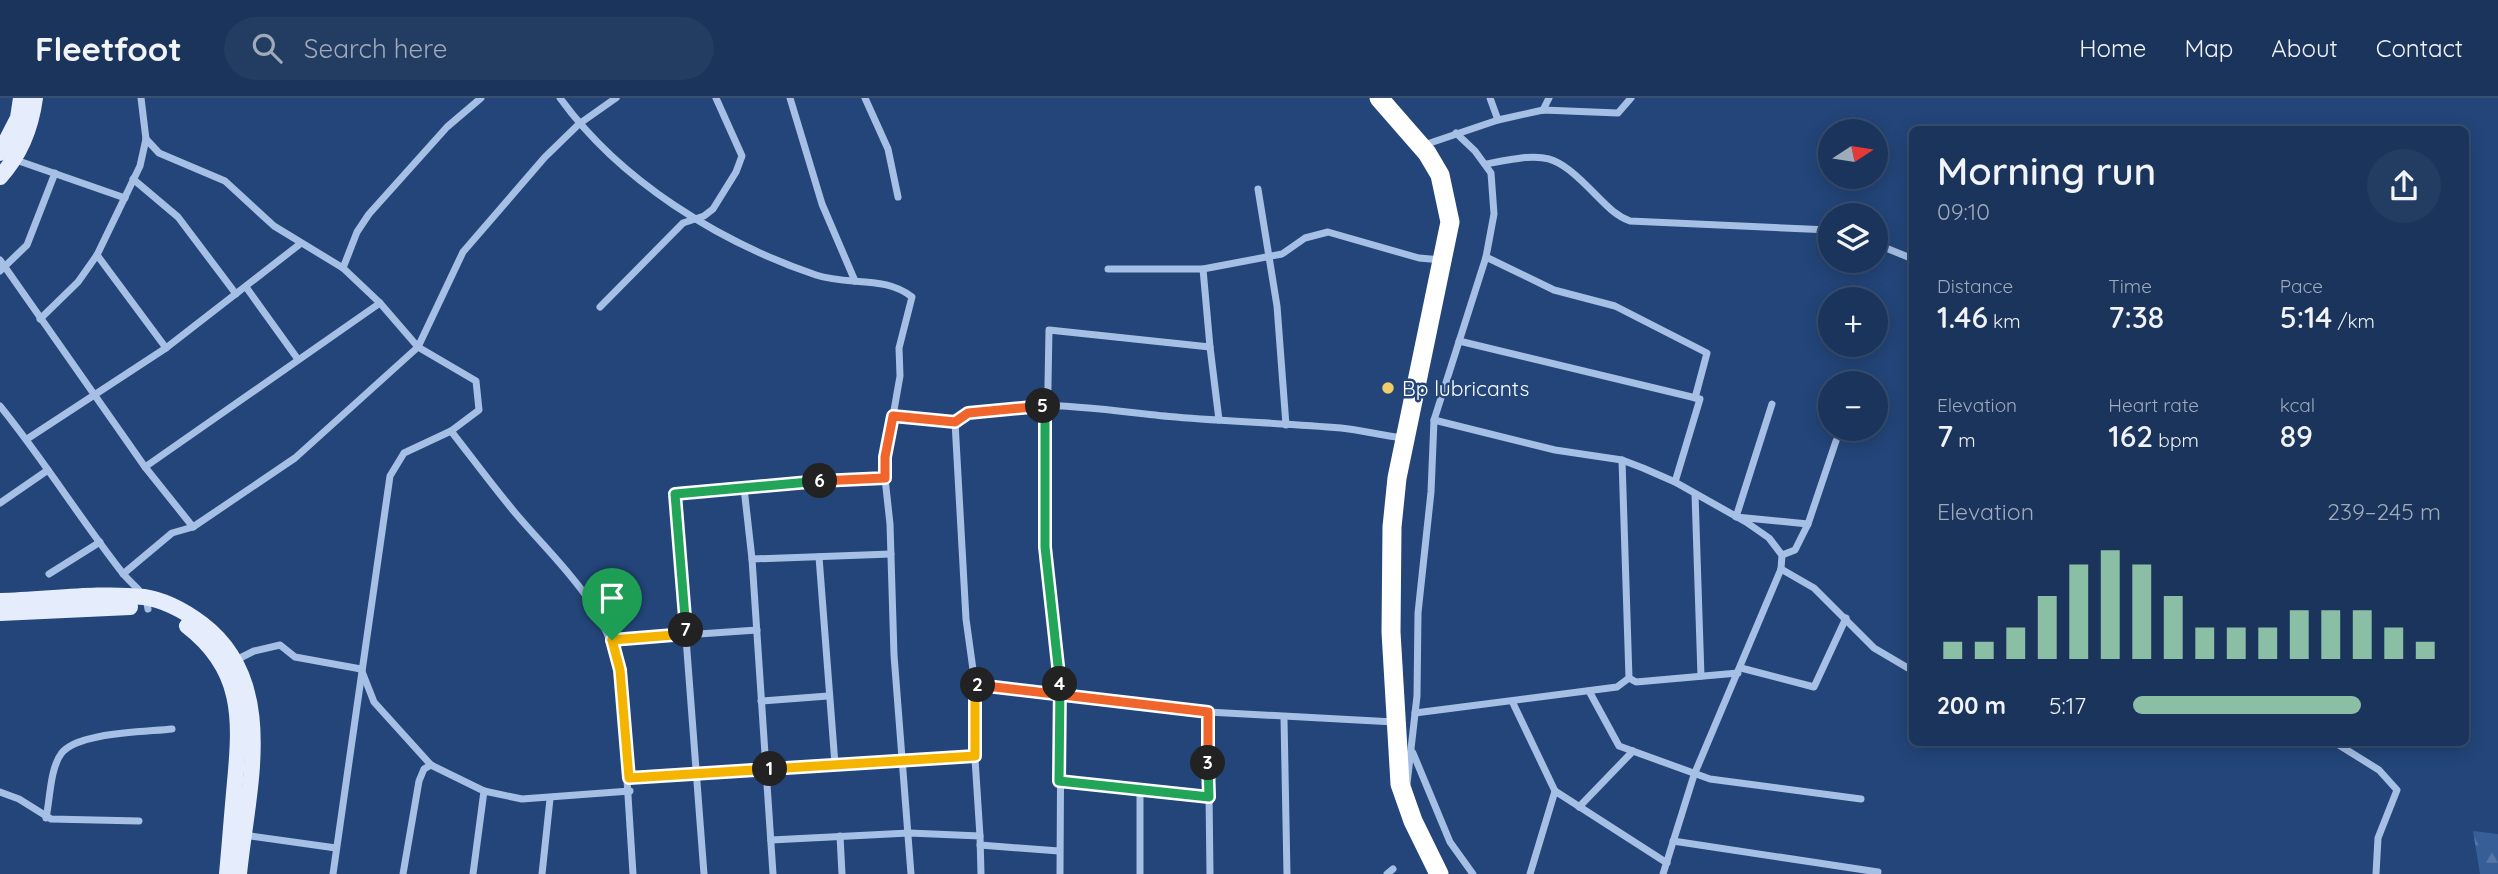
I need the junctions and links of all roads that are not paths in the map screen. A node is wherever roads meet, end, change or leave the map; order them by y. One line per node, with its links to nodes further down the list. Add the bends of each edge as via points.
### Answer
1 (21, 98): 20 (main road, via 18,118)
2 (35, 98): 21 (main road)
3 (141, 98): 18 (street)
4 (481, 98): 39 (street, via 447,127 369,214)
5 (560, 98): 16 (street)
6 (616, 98): 16 (street)
7 (716, 98): 29 (street, via 742,156 713,209)
8 (790, 98): 42 (street, via 822,204)
9 (865, 98): 27 (street, via 888,149)
10 (1379, 98): 19 (highway)
11 (1490, 98): 15 (street)
12 (1549, 98): 14 (street)
13 (1631, 98): 14 (street, via 1618,113)
14 (1543, 110): 15 (street)
15 (1498, 120): 17 (street)
16 (579, 124): 29 (street, via 672,205); 49 (street, via 518,186 463,252)
17 (1456, 133): 19 (street); 22 (street)
18 (146, 139): 25 (street); 31 (street, via 159,153 225,181)
19 (1424, 149): 37 (highway, via 1440,175 1450,222)
20 (0, 153)
21 (16, 160): 23 (street); 24 (main road)
22 (1486, 164): 30 (street, via 1534,155 1549,157 1564,164 1619,217 1630,221); 35 (street, via 1491,173 1494,214)
23 (55, 173): 28 (street); 38 (street, via 27,245)
24 (0, 177)
25 (133, 179): 28 (street); 44 (street, via 178,217)
26 (1258, 190): 34 (street)
27 (898, 197)
28 (125, 198): 33 (street)
29 (695, 218): 42 (street, via 798,268); 46 (street, via 683,223)
30 (1818, 229)
31 (300, 244): 39 (street); 43 (street)
32 (1888, 249): 36 (street)
33 (97, 255): 47 (street, via 78,282); 51 (street)
34 (1269, 257): 37 (street, via 1282,254 1304,238 1328,232 1419,258); 41 (street); 62 (street)
35 (1486, 257): 48 (street); 54 (street, via 1555,290 1615,306 1707,353)
36 (1909, 257)
37 (1444, 260): 65 (highway)
38 (2, 266): 47 (street)
39 (343, 268): 45 (street)
40 (1108, 269): 41 (street)
41 (1203, 269): 50 (street)
42 (855, 281): 58 (street, via 898,286 912,298 899,348)
43 (246, 287): 44 (street); 52 (street)
44 (236, 294): 51 (street)
45 (380, 303): 49 (street); 52 (street)
46 (600, 307)
47 (40, 319): 53 (street)
48 (1459, 341): 54 (street); 60 (street)
49 (418, 347): 63 (street, via 476,381 479,410); 77 (street, via 295,458)
50 (1210, 347): 57 (street, via 1049,330); 59 (street)
51 (166, 348): 53 (street)
52 (298, 358): 68 (street)
53 (95, 394): 64 (street); 68 (street)
54 (1695, 398): 71 (street, via 1700,399)
55 (1772, 404): 75 (street)
56 (0, 406): 64 (street)
57 (1045, 406): 59 (street); 61 (street, via 968,413); 103 (street, via 1045,547)
58 (893, 416): 61 (street); 70 (street)
59 (1219, 420): 62 (street)
60 (1434, 420): 67 (street, via 1555,450); 107 (street)
61 (955, 422): 100 (street, via 966,619)
62 (1286, 425): 65 (street, via 1344,428)
63 (451, 431): 93 (street, via 502,498 577,581); 95 (street, via 404,453 390,476)
64 (27, 439): 69 (street)
65 (1406, 439): 109 (highway, via 1392,527)
66 (1836, 441): 76 (street)
67 (1622, 460): 71 (street); 99 (street)
68 (145, 467): 77 (street)
69 (48, 470): 74 (street); 78 (street)
70 (885, 478): 72 (street); 79 (street)
71 (1675, 482): 73 (street)
72 (744, 488): 82 (street); 92 (street, via 675,494)
73 (1695, 494): 75 (street); 98 (street)
74 (0, 503)
75 (1737, 517): 76 (street); 80 (street, via 1769,538)
76 (1808, 524): 80 (street, via 1795,550)
77 (193, 527): 85 (street, via 172,533)
78 (100, 542): 84 (street); 85 (street)
79 (891, 554): 81 (street); 115 (street)
80 (1782, 555): 83 (street)
81 (819, 557): 82 (street); 102 (street)
82 (752, 559): 90 (street)
83 (1781, 569): 89 (street, via 1814,589); 97 (street)
84 (48, 574)
85 (123, 574): 87 (street)
86 (0, 601): 87 (main road)
87 (148, 603): 88 (main road); 91 (main road, via 183,616)
88 (0, 613)
89 (1846, 618): 96 (street, via 1874,648); 97 (street, via 1814,687)
90 (757, 630): 92 (street); 104 (street)
91 (207, 634): 94 (main road); 146 (main road, via 233,686 239,718)
92 (686, 634): 93 (street); 119 (street)
93 (612, 640): 121 (street, via 620,670)
94 (236, 660): 95 (street, via 260,648 280,645 295,657); 136 (main road, via 253,717)
95 (362, 669): 117 (street, via 374,702); 142 (street)
96 (1909, 669)
97 (1740, 670): 98 (street); 120 (street)
98 (1701, 676): 99 (street, via 1636,682)
99 (1629, 678): 101 (street, via 1617,687)
100 (975, 684): 103 (street); 114 (street)
101 (1589, 691): 105 (street); 113 (street, via 1619,746)
102 (828, 696): 104 (street); 116 (street)
103 (1061, 697): 106 (street); 122 (street)
104 (761, 701): 118 (street)
105 (1512, 701): 107 (street); 124 (street)
106 (1208, 712): 108 (street); 129 (street)
107 (1415, 713): 112 (street)
108 (1284, 718): 109 (street); 161 (street)
109 (1394, 722): 128 (highway)
110 (172, 729): 133 (street, via 97,738 68,748 56,768)
111 (2341, 746): 166 (street, via 2379,769 2397,790 2378,838)
112 (1411, 750): 128 (street); 163 (street, via 1450,842)
113 (1633, 751): 120 (street); 132 (street)
114 (975, 756): 115 (street); 137 (street)
115 (902, 760): 116 (street); 135 (street)
116 (835, 764): 118 (street)
117 (431, 765): 123 (street); 149 (street, via 419,780)
118 (765, 769): 119 (street); 139 (street)
119 (696, 774): 121 (street); 153 (street)
120 (1694, 775): 131 (street); 140 (street)
121 (629, 778): 126 (street)
122 (1059, 781): 127 (street); 143 (street)
123 (484, 791): 130 (street); 150 (street)
124 (1555, 791): 132 (street); 164 (street)
125 (0, 792): 133 (street)
126 (630, 792): 130 (street); 152 (street)
127 (1140, 792): 129 (street); 159 (street)
128 (1404, 795): 162 (highway)
129 (1209, 797): 160 (street)
130 (550, 799): 151 (street)
131 (1861, 799)
132 (1579, 807): 144 (street)
133 (46, 818): 134 (street)
134 (139, 821)
135 (909, 833): 137 (street); 138 (street); 156 (street)
136 (243, 835): 142 (street); 147 (main road)
137 (980, 835): 141 (street)
138 (840, 836): 139 (street); 155 (street)
139 (771, 840): 154 (street)
140 (1673, 841): 144 (street); 145 (street)
141 (980, 845): 143 (street); 157 (street)
142 (336, 848): 148 (street)
143 (1059, 851): 158 (street)
144 (1667, 863): 165 (street)
145 (1878, 872)
146 (227, 874)
147 (239, 874)
148 (333, 874)
149 (402, 874)
150 (473, 874)
151 (542, 874)
152 (633, 874)
153 (704, 874)
154 (773, 874)
155 (842, 874)
156 (911, 874)
157 (981, 874)
158 (1060, 874)
159 (1140, 874)
160 (1210, 874)
161 (1287, 874)
162 (1439, 874)
163 (1473, 874)
164 (1530, 874)
165 (1663, 874)
166 (2376, 874)

